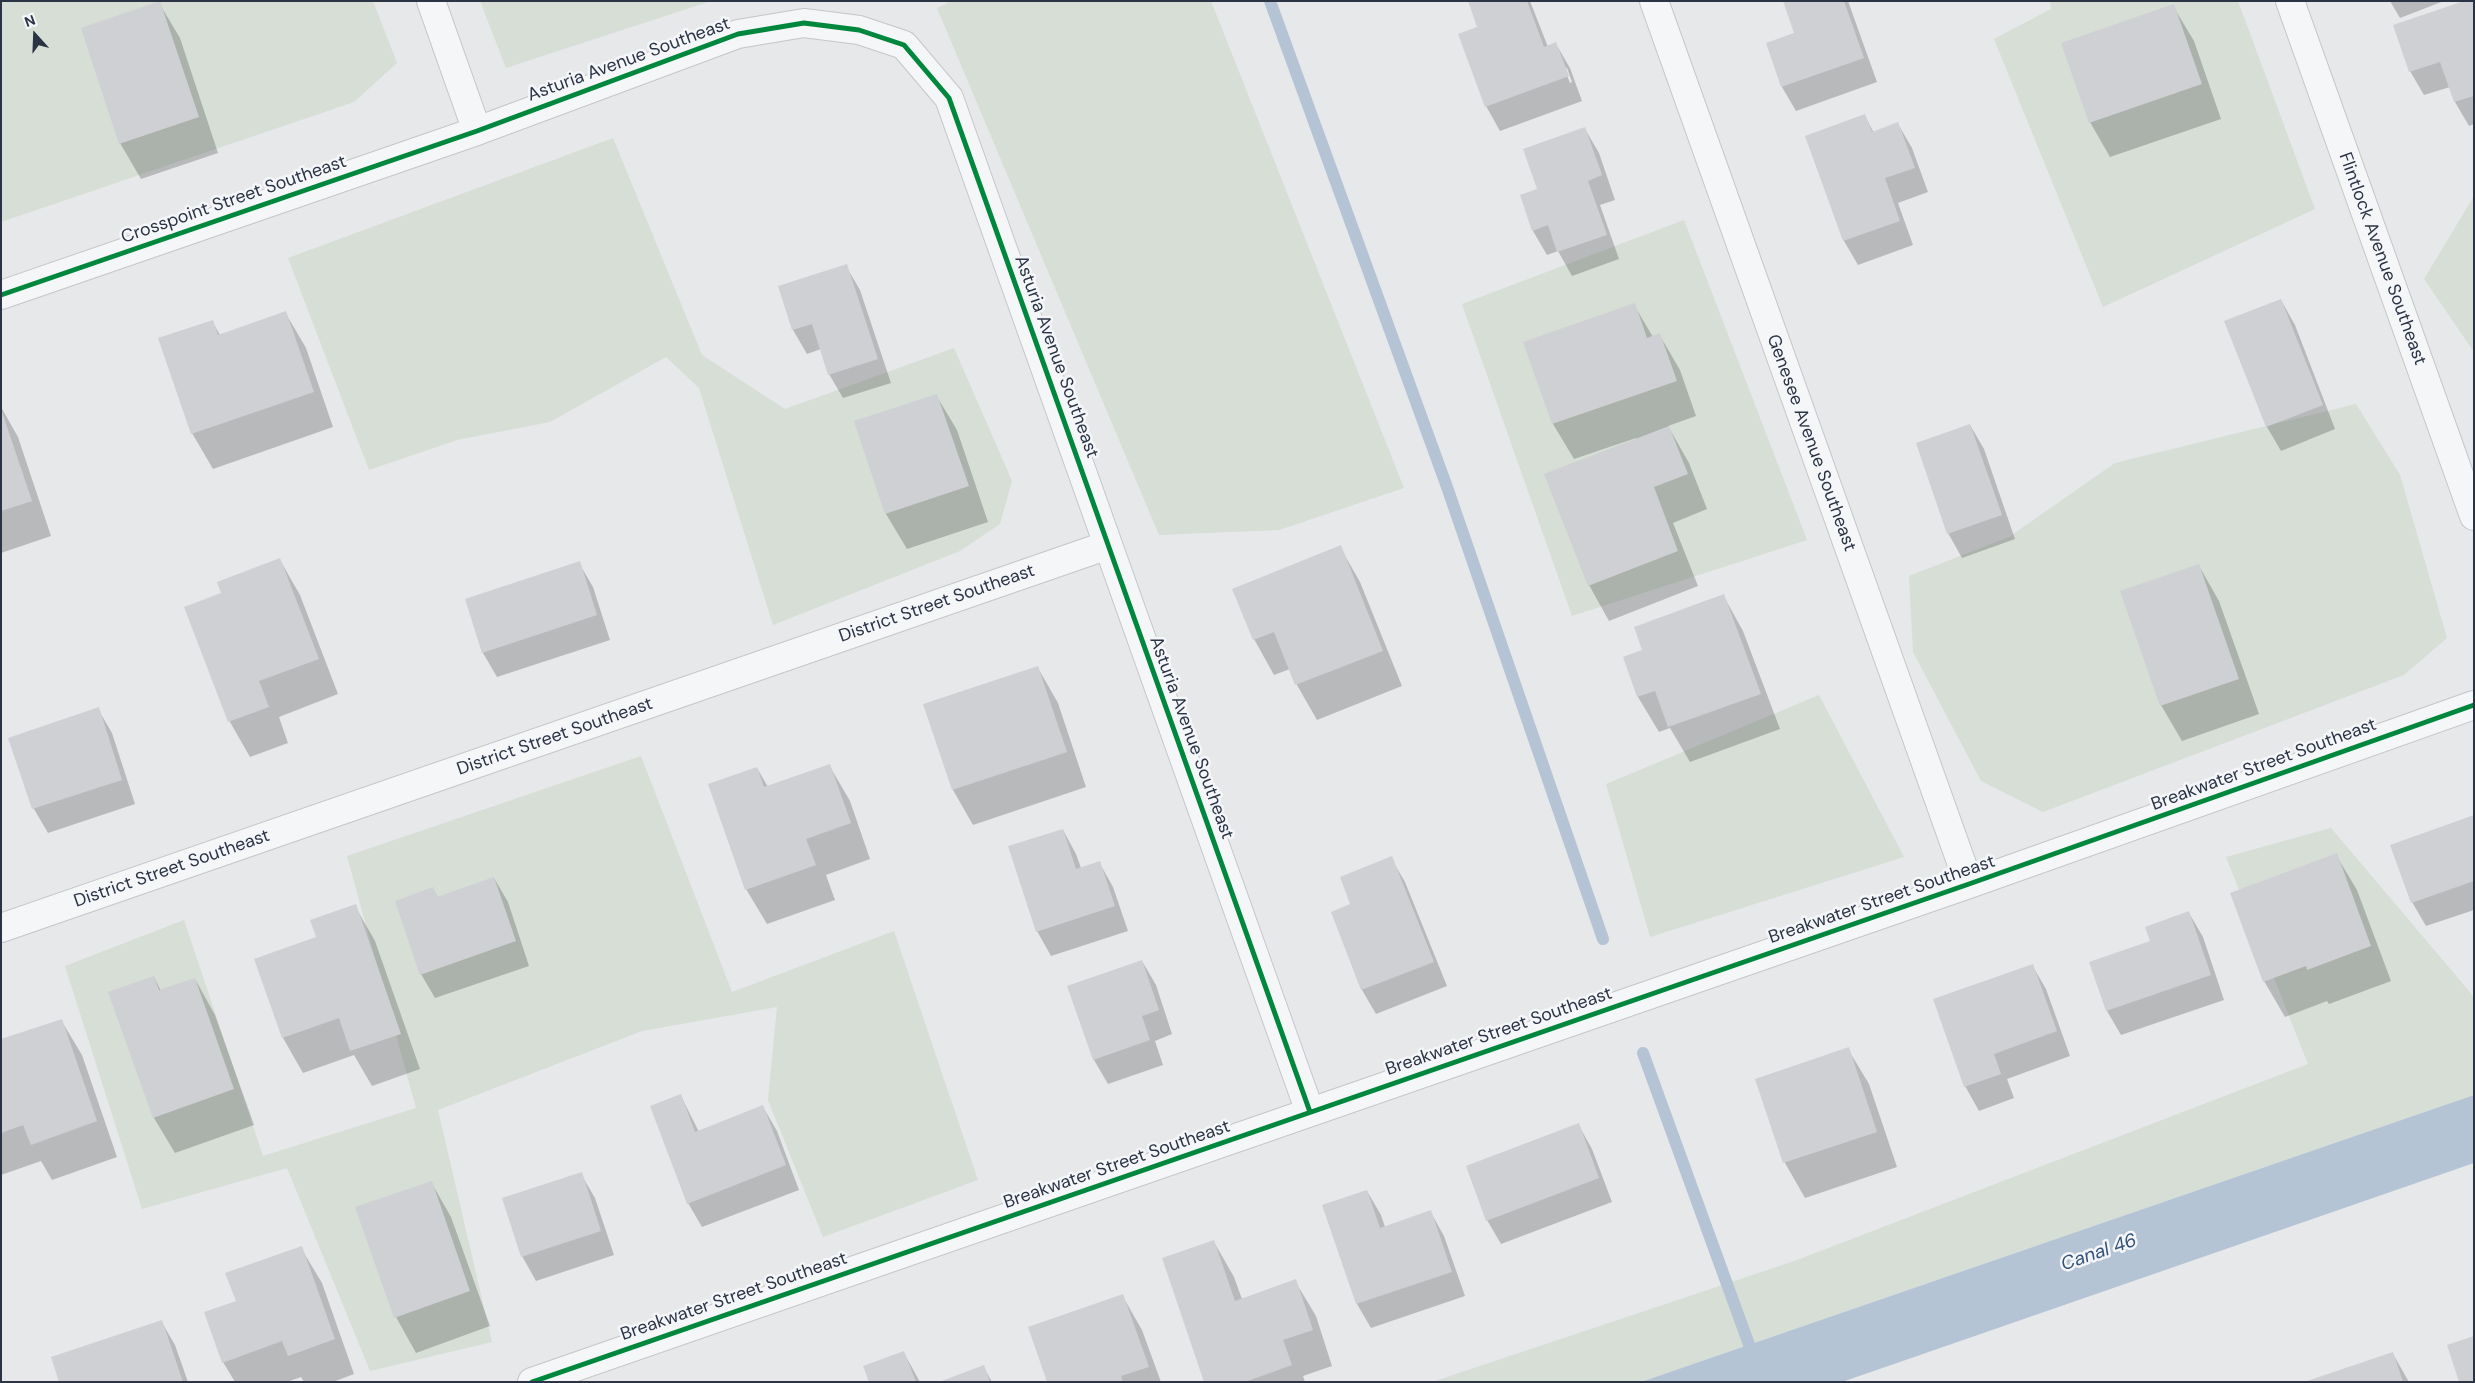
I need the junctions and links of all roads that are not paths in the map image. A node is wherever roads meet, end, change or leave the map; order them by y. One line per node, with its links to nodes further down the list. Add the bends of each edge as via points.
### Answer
1 (431, 1): 4 (street)
2 (1654, 1): 9 (street, Genesee Avenue Southeast)
3 (2290, 1): 6 (street, Flintlock Avenue Southeast)
4 (477, 131): 5 (street, Crosspoint Street Southeast); 7 (street, Asturia Avenue Southeast, via 738,34 804,23 859,30 904,45 949,98)
5 (1, 295)
6 (2474, 516)
7 (1108, 545): 10 (street, District Street Southeast); 11 (street, Asturia Avenue Southeast)
8 (2474, 705): 9 (street, Breakwater Street Southeast)
9 (1968, 884): 11 (street, Breakwater Street Southeast)
10 (1, 928)
11 (1310, 1112): 12 (street, Breakwater Street Southeast)
12 (532, 1382)

